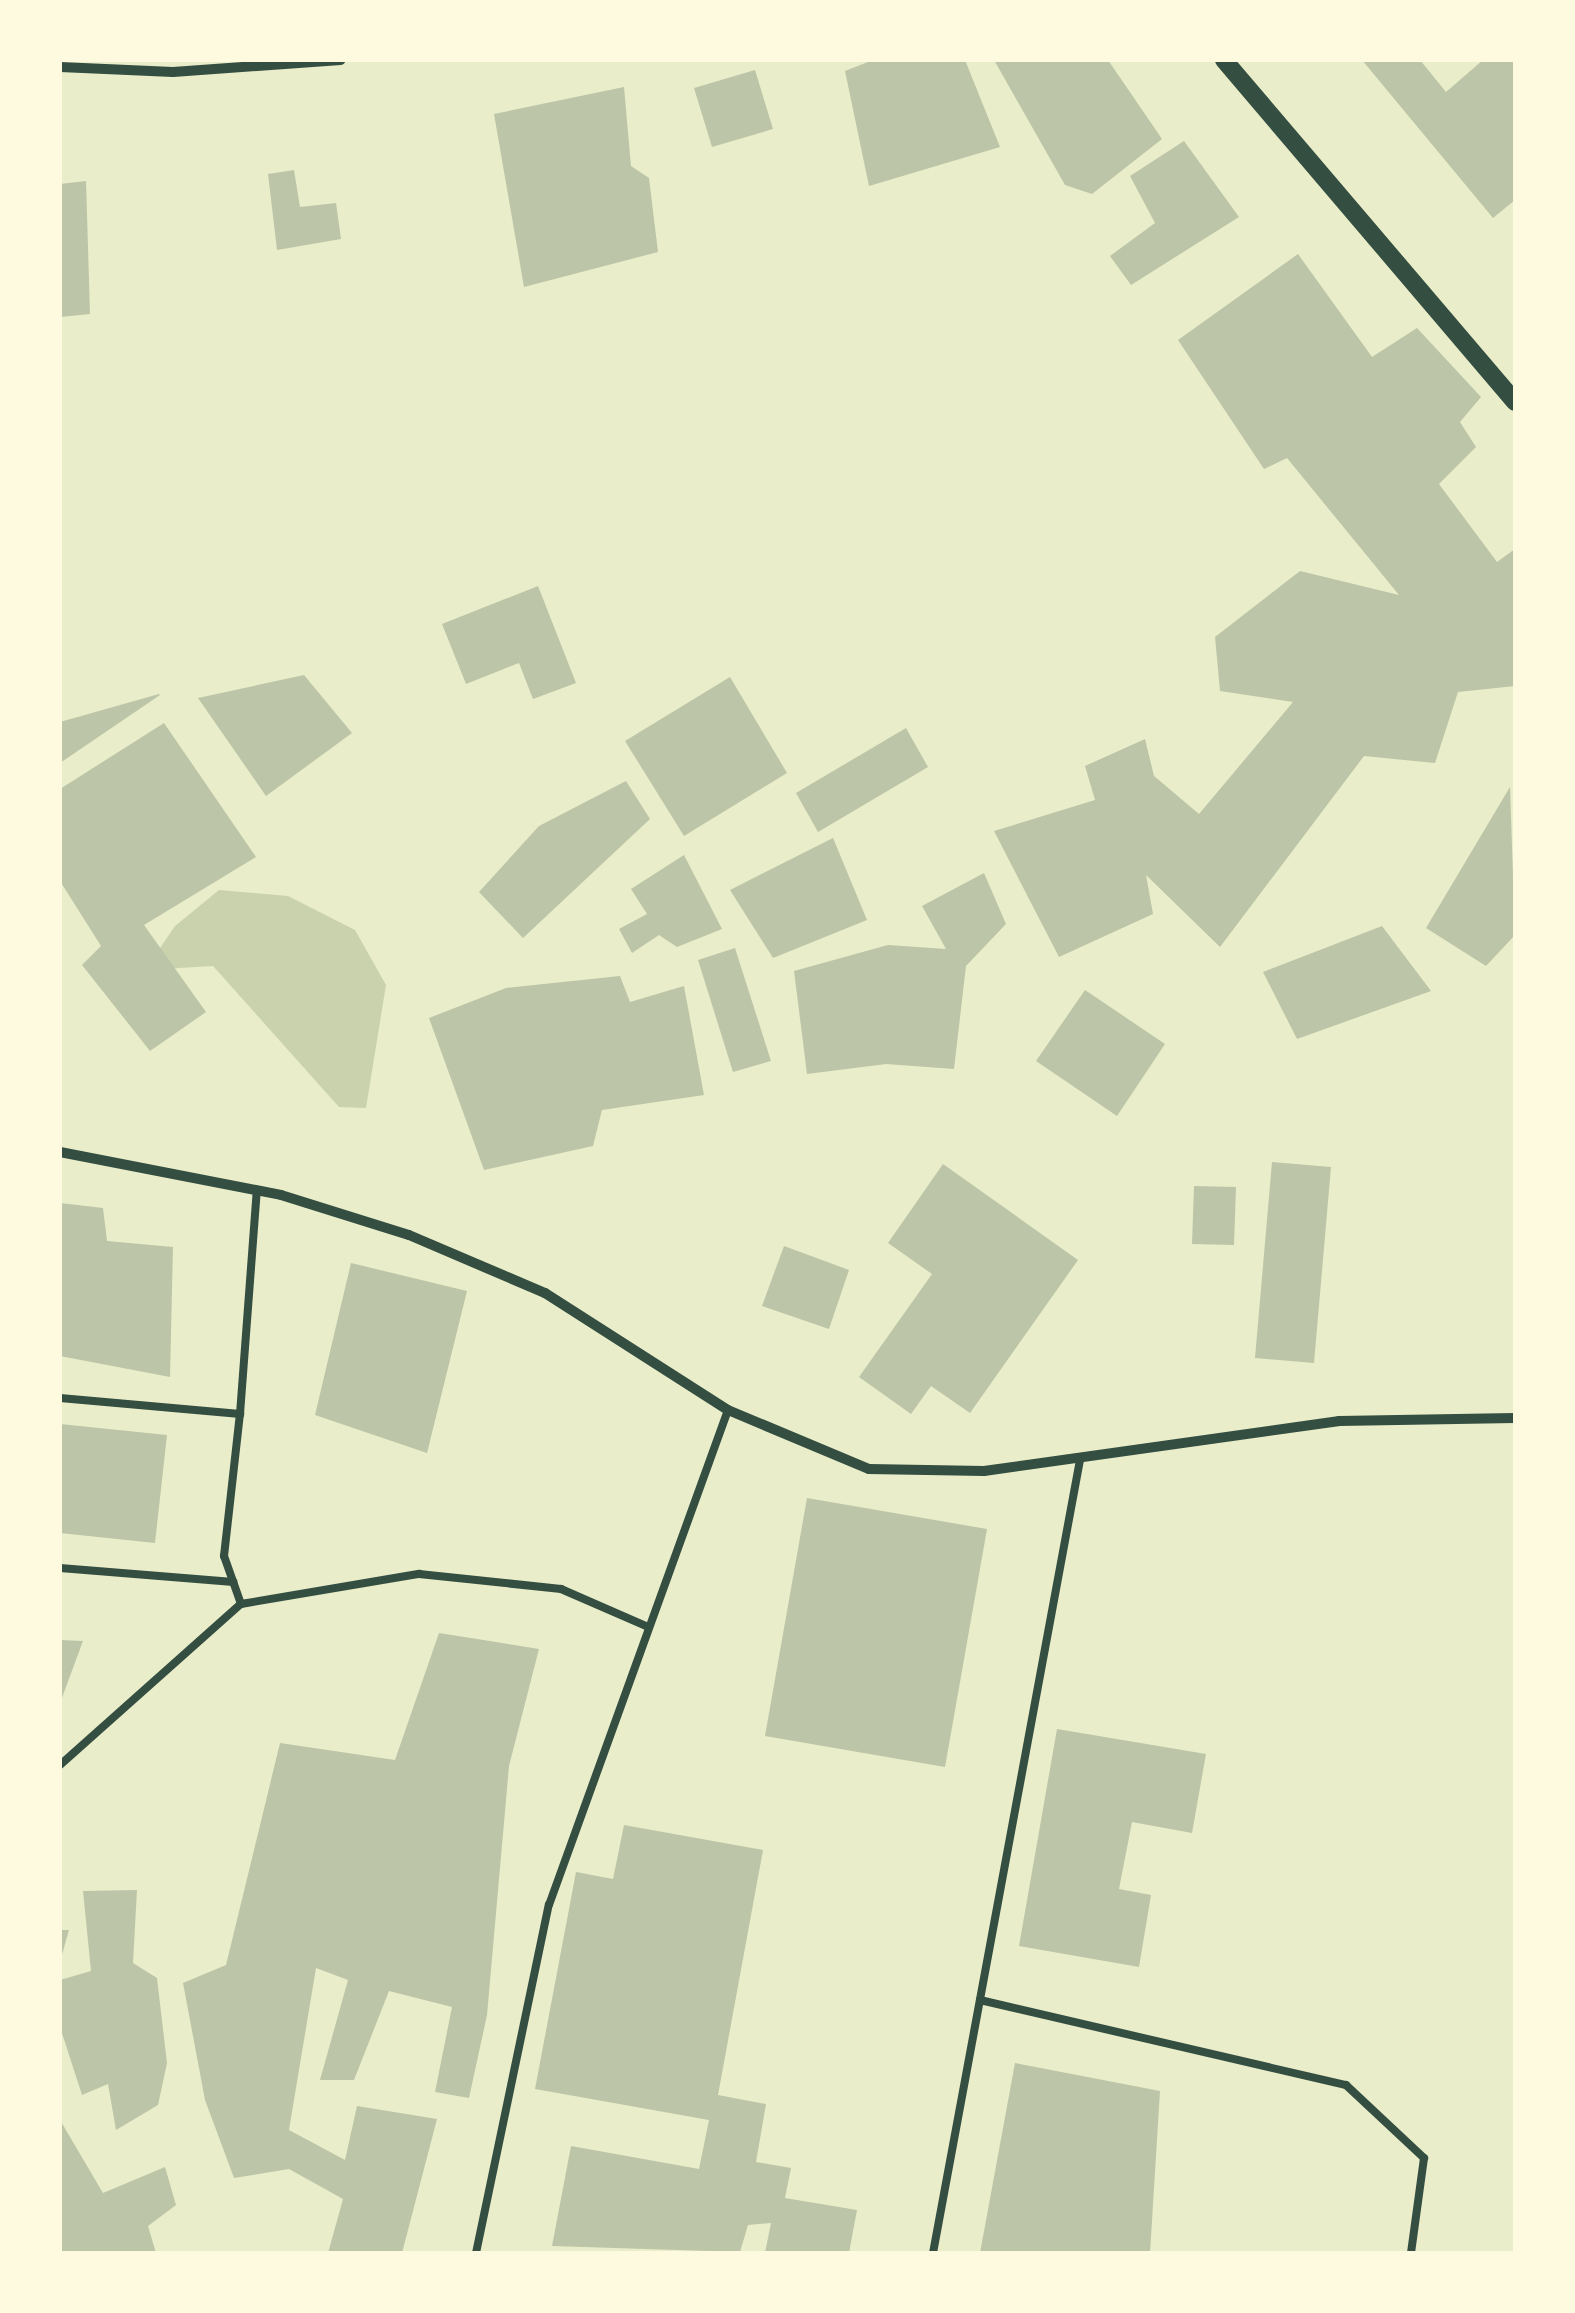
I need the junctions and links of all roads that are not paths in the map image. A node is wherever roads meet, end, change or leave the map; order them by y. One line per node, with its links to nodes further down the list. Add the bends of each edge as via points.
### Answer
1 (341, 60): 3 (street, via 173,72)
2 (1224, 60): 4 (street)
3 (60, 67)
4 (1515, 402)
5 (60, 1152): 6 (street)
6 (256, 1190): 8 (street, via 410,1235 545,1293); 9 (lane)
7 (60, 1398): 9 (lane)
8 (728, 1410): 11 (street, via 869,1469 984,1472); 15 (lane)
9 (240, 1414): 13 (lane, via 224,1556)
10 (1515, 1418): 11 (street, via 1339,1421)
11 (1080, 1460): 17 (lane)
12 (60, 1568): 13 (lane)
13 (232, 1582): 14 (lane)
14 (240, 1604): 15 (lane, via 420,1574 561,1590); 16 (lane)
15 (646, 1626): 18 (lane, via 549,1904)
16 (60, 1764)
17 (980, 2000): 19 (lane); 20 (lane, via 1346,2086 1424,2158)
18 (476, 2253)
19 (933, 2253)
20 (1412, 2253)

